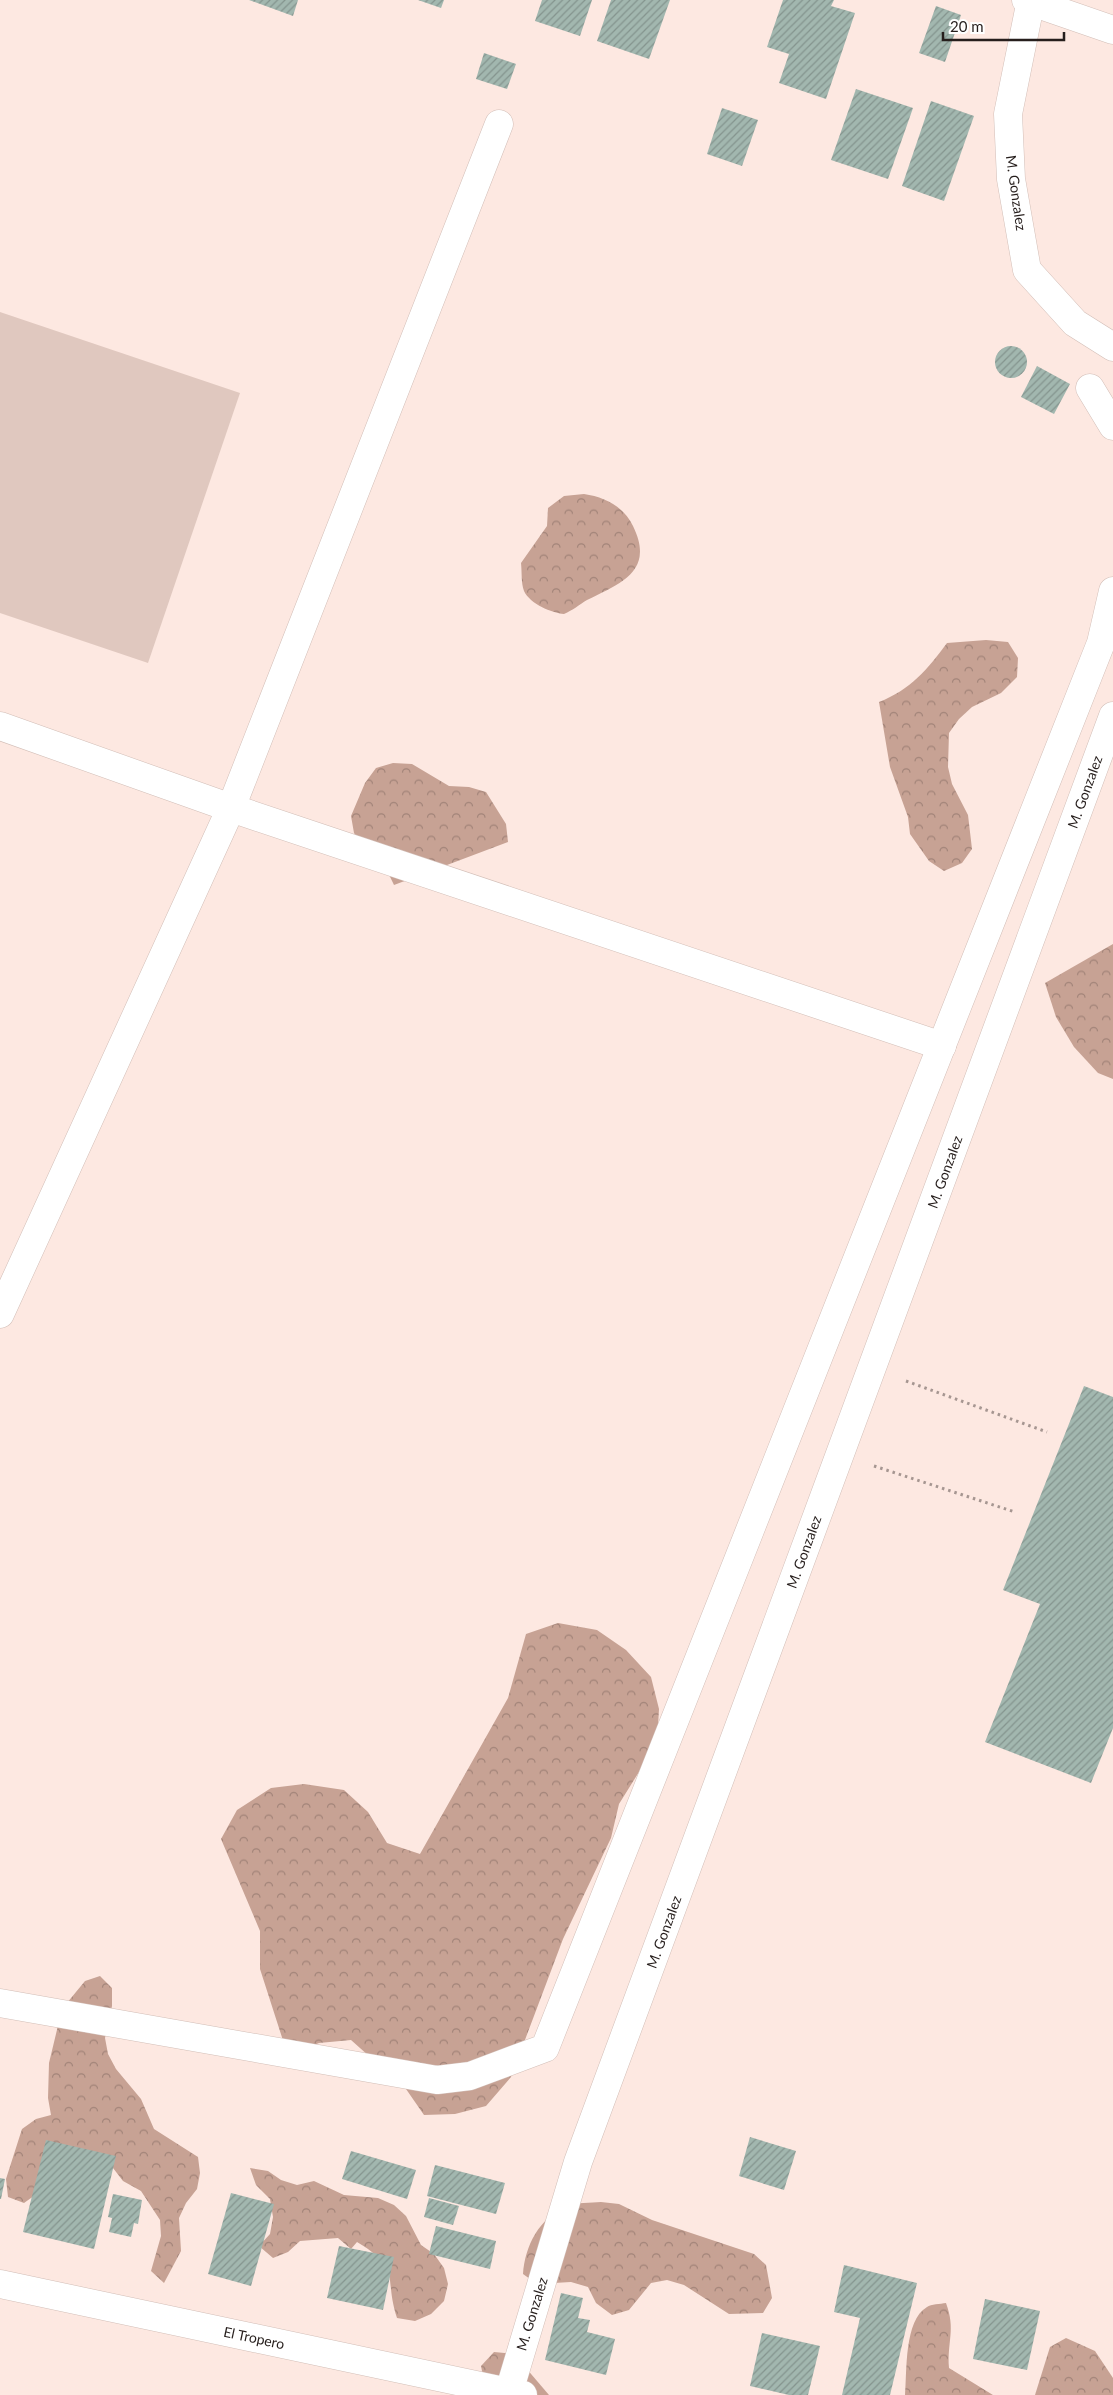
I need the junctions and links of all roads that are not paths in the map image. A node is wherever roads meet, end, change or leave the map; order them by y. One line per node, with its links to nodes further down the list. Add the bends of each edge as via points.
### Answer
1 (1029, 1): 2 (street); 4 (street, M. Gonzalez, via 1008,114 1011,179 1027,270 1075,324)
2 (1113, 30)
3 (499, 124): 11 (street)
4 (1113, 347)
5 (1090, 388): 6 (street)
6 (1113, 426)
7 (1113, 591): 12 (street, via 1101,643)
8 (1113, 716): 16 (street, M. Gonzalez, via 578,2162)
9 (0, 726): 11 (street)
10 (0, 737): 11 (street)
11 (231, 808): 12 (street); 13 (street)
12 (942, 1046): 14 (street, via 545,2048 470,2076 438,2080)
13 (0, 1314)
14 (0, 2003)
15 (0, 2284): 16 (street, El Tropero)
16 (513, 2394)

